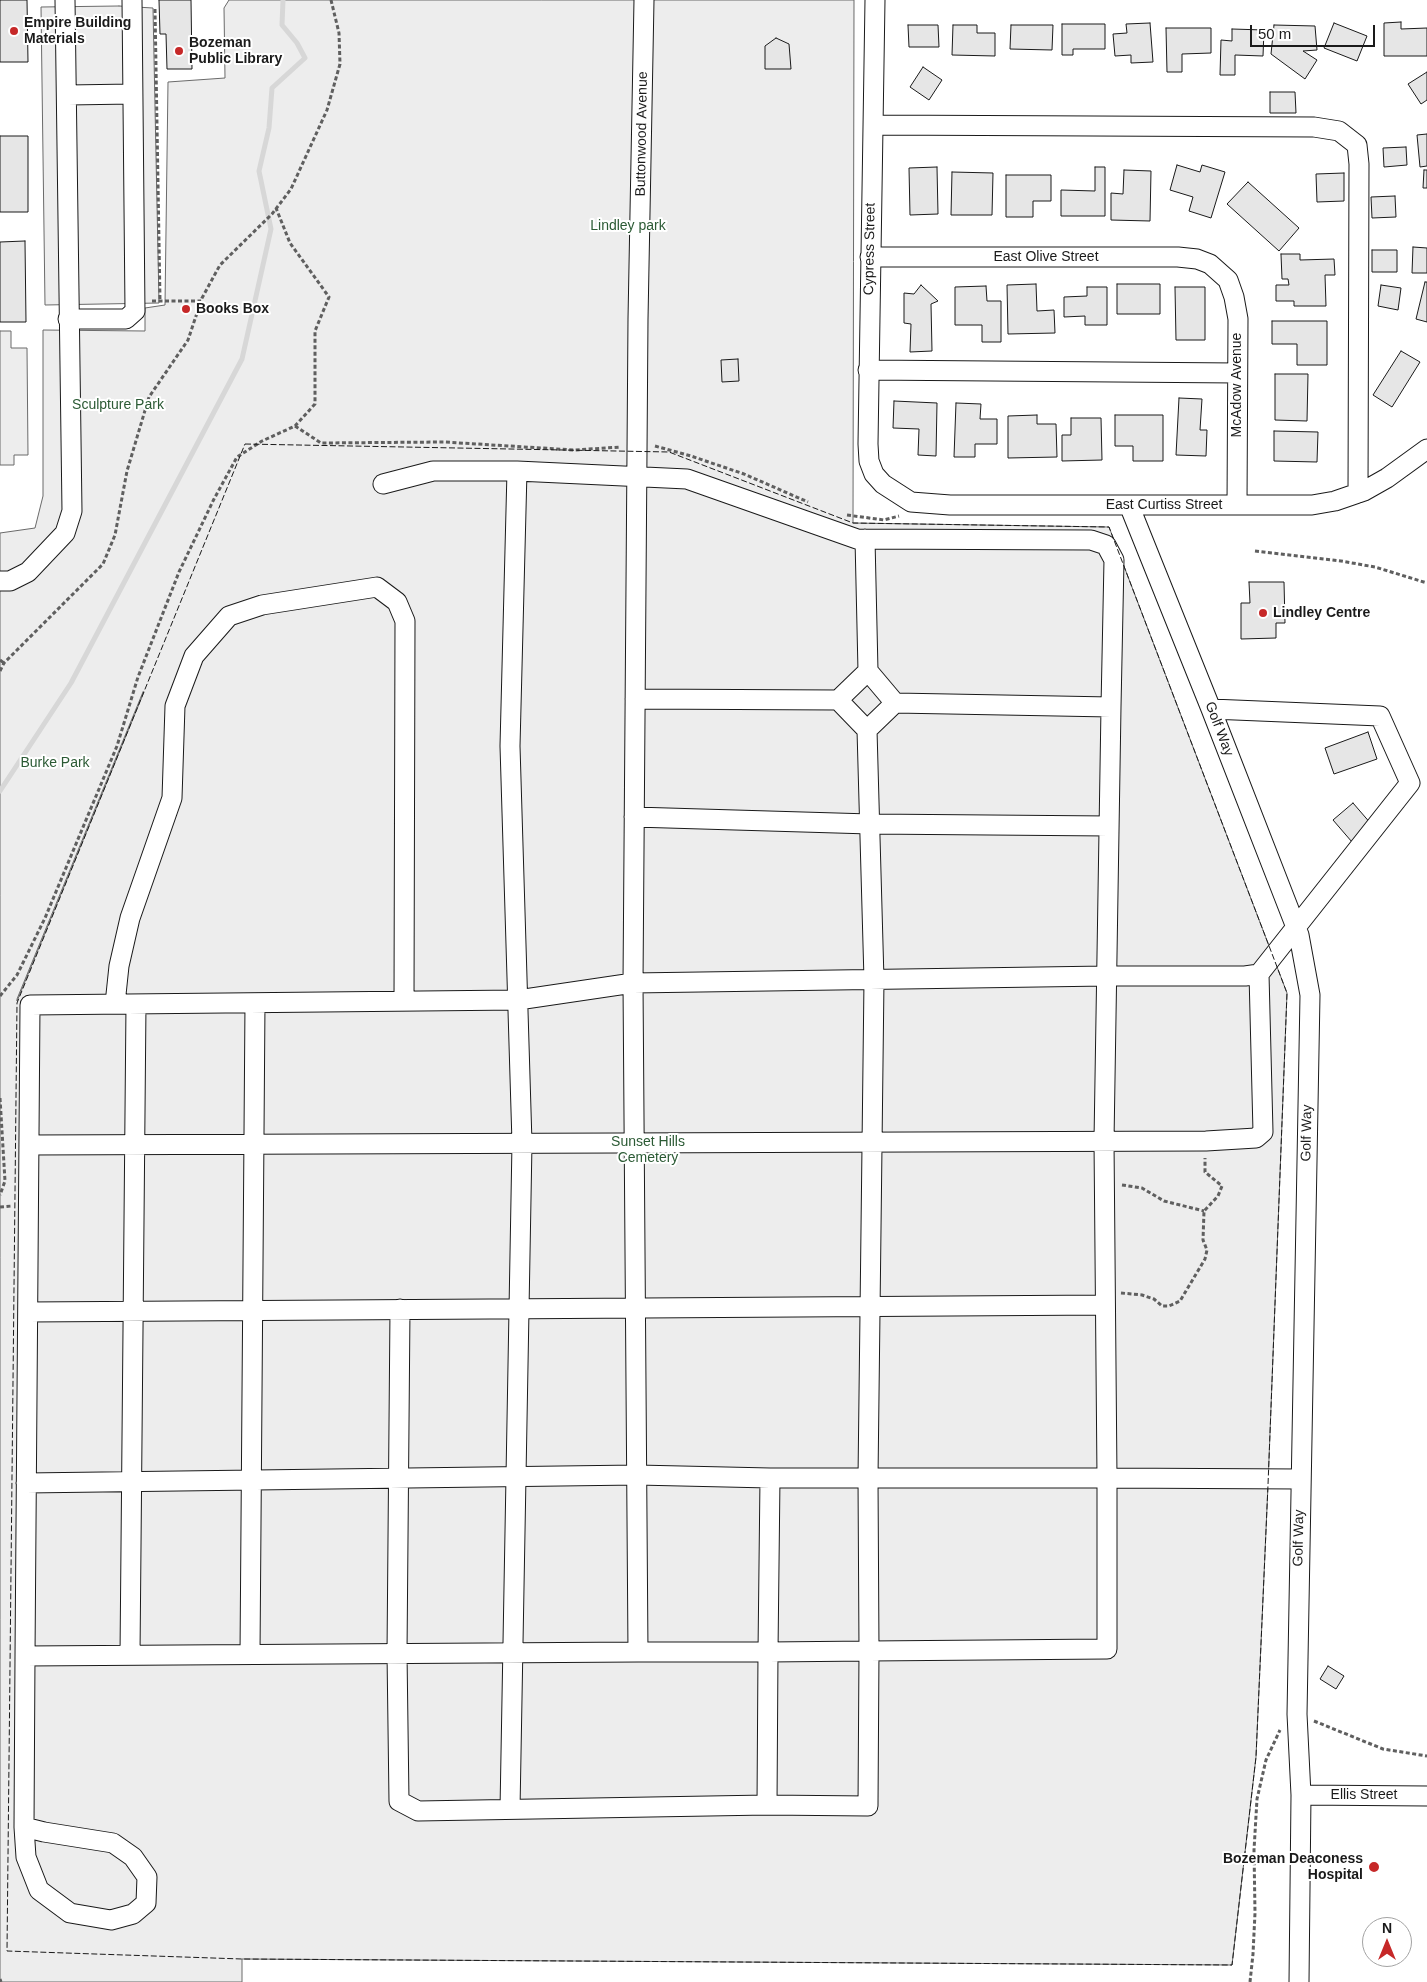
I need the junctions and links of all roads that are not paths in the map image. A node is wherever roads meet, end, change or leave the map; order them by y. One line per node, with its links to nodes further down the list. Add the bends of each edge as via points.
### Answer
1 (65, 0): 6 (street)
2 (132, 0): 5 (street)
3 (644, 0): 15 (street, Buttonwood Avenue)
4 (875, 0): 7 (street, Cypress Street)
5 (132, 94): 6 (street); 10 (street, via 135,311 126,319)
6 (68, 95): 10 (street)
7 (873, 124): 8 (street, Cypress Street); 18 (street, via 1314,127 1339,131 1356,145 1360,164)
8 (870, 257): 9 (street, East Olive Street, via 1178,257 1196,259); 11 (street, Cypress Street)
9 (1219, 271): 12 (street, McAdow Avenue, via 1228,280 1238,319)
10 (68, 319): 22 (street, via 72,511 65,533 28,572 10,581)
11 (868, 370): 12 (street); 17 (street, Cypress Street, via 869,461 874,474)
12 (1237, 373): 20 (street, McAdow Avenue)
13 (1427, 449): 18 (street, East Curtiss Street, via 1387,478)
14 (517, 471): 15 (street); 16 (street, via 433,471); 38 (street, via 510,746)
15 (637, 476): 21 (street, via 687,479 857,539); 24 (street, Buttonwood Avenue)
16 (383, 484)
17 (891, 490): 19 (street, East Curtiss Street, via 911,502 950,505)
18 (1358, 493): 20 (street, East Curtiss Street, via 1312,504)
19 (1129, 504): 20 (street, East Curtiss Street); 28 (street, Golf Way)
20 (1237, 504)
21 (865, 539): 23 (street); 27 (street, via 1091,540 1106,545 1114,560)
22 (0, 581)
23 (868, 671): 25 (street); 26 (street)
24 (635, 699): 25 (street); 30 (street, Buttonwood Avenue)
25 (838, 700): 29 (street)
26 (895, 703): 27 (street); 29 (street)
27 (1111, 707): 32 (street)
28 (1211, 709): 33 (street, Golf Way); 33 (street, via 1380,716 1410,783)
29 (867, 730): 31 (street)
30 (634, 817): 31 (street); 37 (street, Buttonwood Avenue)
31 (870, 824): 32 (street); 36 (street)
32 (1109, 826): 35 (street)
33 (1297, 928): 34 (street); 64 (street, Golf Way, via 1310,994)
34 (1260, 974): 35 (street); 44 (street, via 1263,1132 1256,1138 1206,1141)
35 (1106, 976): 36 (street); 44 (street)
36 (874, 980): 37 (street); 43 (street)
37 (633, 983): 38 (street); 47 (street, Buttonwood Avenue)
38 (518, 1000): 39 (street); 45 (street)
39 (404, 1001): 40 (street); 41 (street, via 406,621 397,602 377,587 262,605 229,616 194,656 175,706 172,798 130,918 119,966)
40 (255, 1002): 42 (street); 46 (street)
41 (115, 1004): 42 (street); 48 (street, via 30,1005)
42 (136, 1004): 49 (street)
43 (872, 1141): 44 (street); 47 (street); 51 (street)
44 (1104, 1141): 50 (street)
45 (522, 1143): 46 (street); 47 (street); 53 (street)
46 (254, 1144): 49 (street); 54 (street)
47 (634, 1144): 52 (street, Buttonwood Avenue)
48 (29, 1145): 49 (street); 57 (street)
49 (135, 1145): 56 (street)
50 (1105, 1298): 51 (street); 63 (street)
51 (870, 1306): 52 (street); 62 (street)
52 (636, 1308): 53 (street); 58 (street, Buttonwood Avenue)
53 (519, 1309): 55 (street); 59 (street)
54 (253, 1310): 55 (street); 56 (street); 65 (street)
55 (400, 1310): 60 (street)
56 (133, 1311): 57 (street); 66 (street)
57 (28, 1312): 67 (street)
58 (637, 1475): 59 (street); 61 (street); 69 (street, Buttonwood Avenue)
59 (516, 1476): 60 (street); 71 (street)
60 (399, 1478): 65 (street); 73 (street)
61 (770, 1478): 62 (street); 70 (street)
62 (868, 1478): 63 (street); 68 (street)
63 (1107, 1478): 64 (street); 68 (street, via 1107,1649)
64 (1300, 1479): 76 (street, Golf Way, via 1296,1714)
65 (252, 1480): 66 (street); 72 (street)
66 (132, 1482): 67 (street); 74 (street)
67 (26, 1483): 75 (street)
68 (869, 1651): 70 (street); 78 (street, via 868,1806)
69 (638, 1652): 70 (street); 71 (street)
70 (768, 1652): 78 (street)
71 (513, 1653): 73 (street); 79 (street)
72 (250, 1654): 73 (street); 74 (street)
73 (397, 1654): 79 (street, via 400,1800 418,1811)
74 (130, 1655): 75 (street)
75 (25, 1656): 80 (street)
76 (1301, 1795): 77 (street, Ellis Street); 81 (street, Golf Way)
77 (1427, 1796)
78 (767, 1805): 79 (street)
79 (510, 1809)
80 (24, 1827): 80 (street, via 26,1857 39,1890 70,1913 110,1920 133,1914 146,1903 147,1877 133,1857 113,1844)
81 (1299, 1982)

